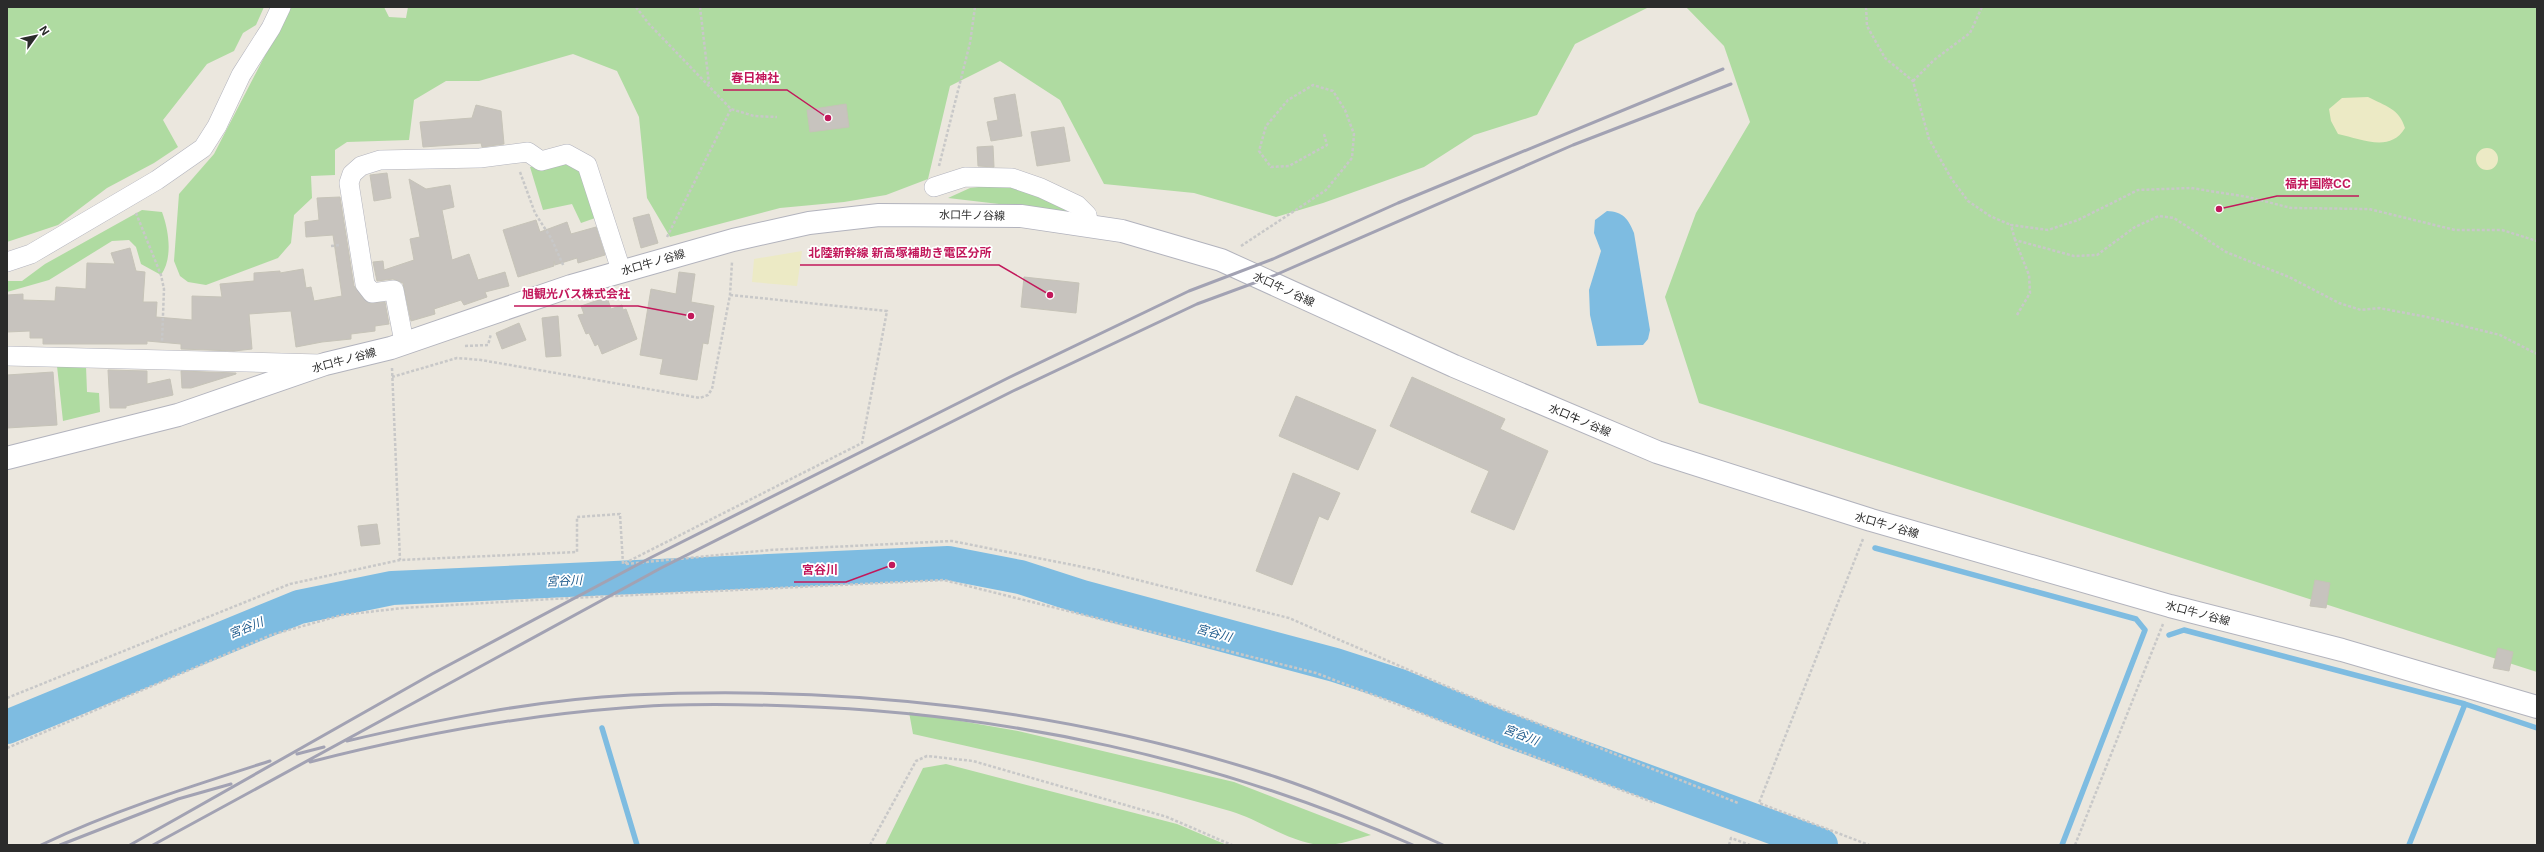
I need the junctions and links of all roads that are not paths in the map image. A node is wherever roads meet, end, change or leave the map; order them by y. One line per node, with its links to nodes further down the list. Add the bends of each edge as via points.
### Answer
1 (281, 7): 4 (street, via 203,148 157,180 31,254)
2 (934, 187): 3 (street, via 965,177 1012,178 1077,205 1087,215)
3 (1089, 226): 5 (main road, 水口牛ノ谷線, via 1021,216 898,214 809,223); 10 (main road, 水口牛ノ谷線, via 1122,231 1221,260 1454,366 1657,452 1871,520 2170,606 2342,650)
4 (7, 262)
5 (621, 270): 6 (main road, 水口牛ノ谷線); 6 (street, via 588,165 567,154 541,161 528,152 513,155 380,160 361,166 352,174 349,183 366,284 372,292 394,290)
6 (397, 345): 8 (main road, 水口牛ノ谷線)
7 (7, 356): 8 (street)
8 (325, 364): 9 (main road, 水口牛ノ谷線, via 178,415)
9 (7, 458)
10 (2537, 708)

